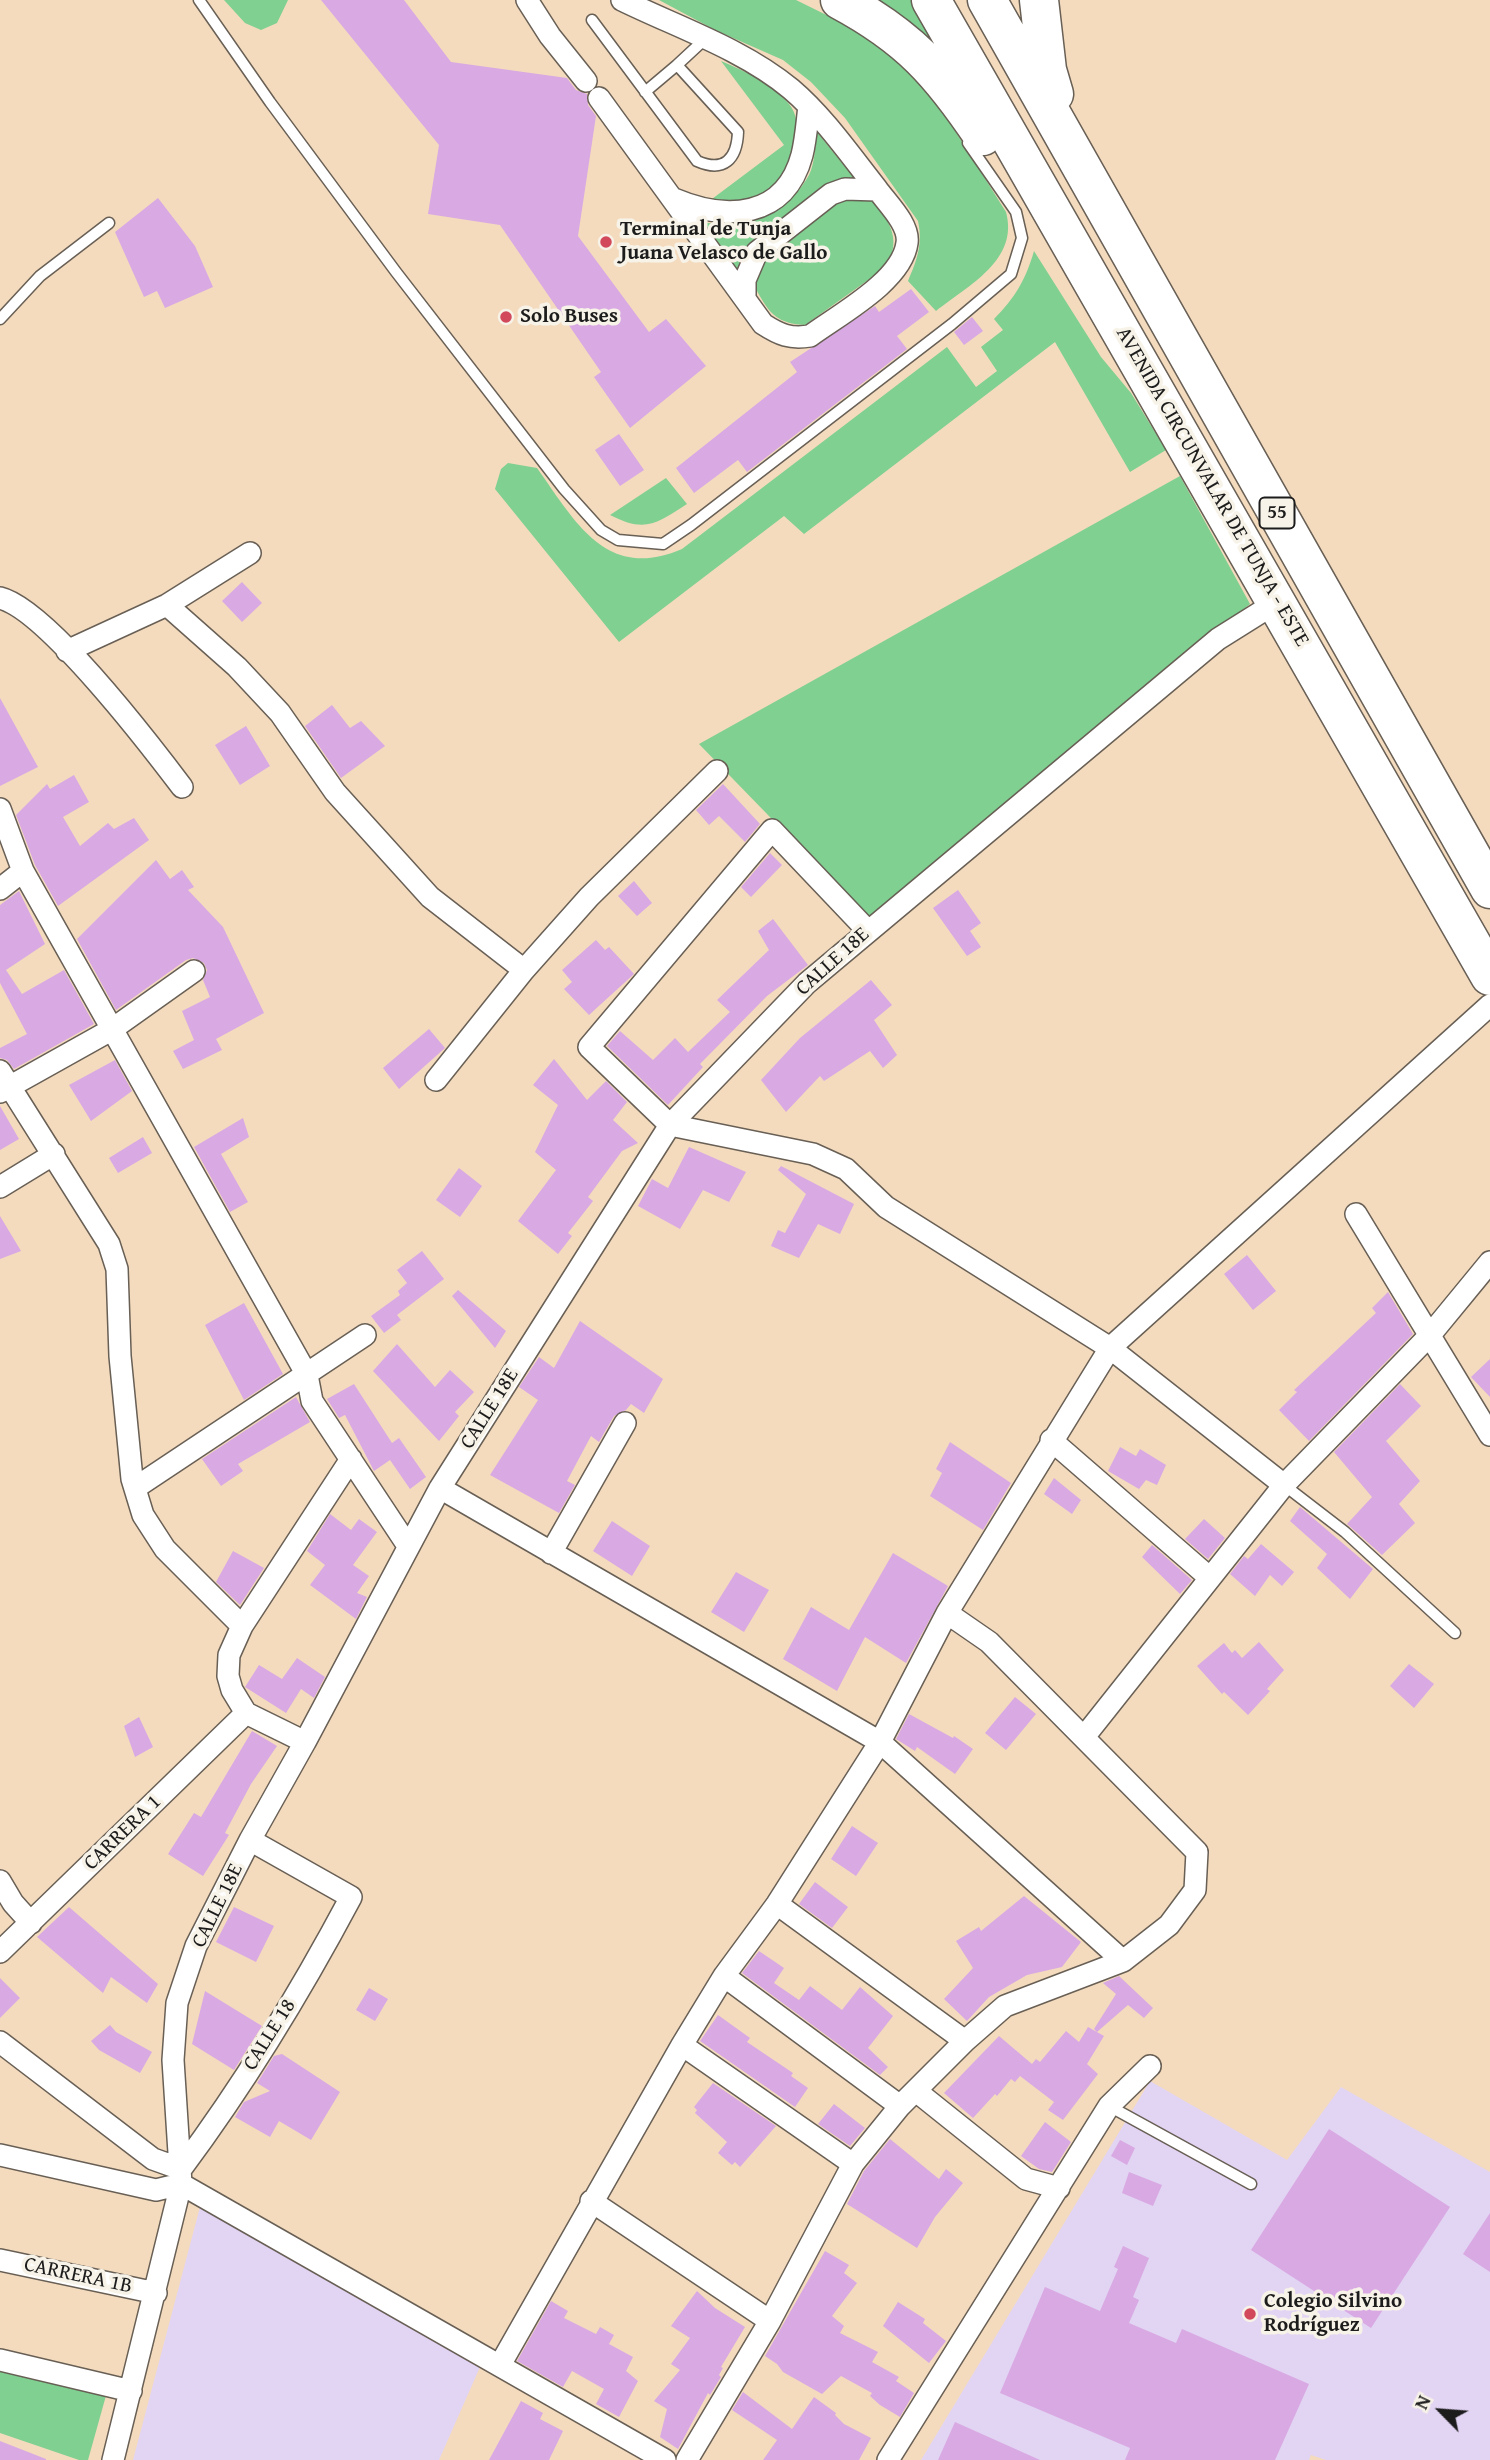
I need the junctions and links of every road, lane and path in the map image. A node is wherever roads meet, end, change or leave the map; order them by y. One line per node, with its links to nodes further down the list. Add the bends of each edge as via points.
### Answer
1 (199, 0): 13 (lane, via 396,272 565,489 601,530 618,540 640,544 663,544 691,525 1011,274 1022,238 1016,212)
2 (527, 0): 17 (street)
3 (622, 0): 9 (street)
4 (840, 0): 16 (highway, via 871,17 928,75 947,83 1007,171)
5 (931, 0): 16 (highway, AVENIDA CIRCUNVALAR DE TUNJA - ESTE / 55)
6 (987, 0): 14 (highway, AVENIDA CIRCUNVALAR DE TUNJA - ESTE / 55)
7 (1039, 0): 14 (highway, via 1047,70)
8 (592, 20): 11 (lane)
9 (705, 39): 10 (lane); 12 (street, via 774,75)
10 (677, 65): 11 (lane); 11 (lane, via 738,132 737,148 727,163 711,167 697,161)
11 (645, 92)
12 (809, 106): 15 (street); 17 (street, via 802,156 793,176 773,199 739,214)
13 (963, 135)
14 (1066, 136): 31 (highway, AVENIDA CIRCUNVALAR DE TUNJA - ESTE / 55)
15 (877, 190): 19 (street, via 845,189 831,194 757,252 745,280); 19 (street, via 903,224 908,241 891,276 810,336 793,339 763,324)
16 (1046, 197): 23 (highway, AVENIDA CIRCUNVALAR DE TUNJA - ESTE / 55)
17 (674, 199): 19 (street)
18 (109, 223): 20 (lane, via 40,276)
19 (745, 299)
20 (0, 319)
21 (250, 553): 24 (street)
22 (0, 598): 25 (street, via 20,607)
23 (1277, 602): 32 (street, CALLE 18E, via 1218,639); 35 (highway, AVENIDA CIRCUNVALAR DE TUNJA - ESTE / 55)
24 (167, 606): 25 (street); 34 (street, via 237,667 279,713 335,792 430,897)
25 (67, 651): 27 (street, via 132,721)
26 (717, 771): 34 (street, via 589,897)
27 (182, 787)
28 (0, 809): 29 (street)
29 (23, 871): 30 (street); 37 (street)
30 (0, 889)
31 (1490, 889)
32 (868, 931): 40 (street, CALLE 18E, via 807,983); 40 (street, via 772,830 589,1047)
33 (194, 971): 37 (street)
34 (524, 971): 38 (street)
35 (1490, 976)
36 (1490, 1005): 47 (street)
37 (111, 1030): 39 (street); 48 (street)
38 (436, 1080)
39 (4, 1083): 41 (street)
40 (670, 1125): 47 (street, via 813,1154 846,1169 886,1207); 55 (street, CALLE 18E)
41 (54, 1154): 42 (street); 54 (street, via 109,1244 117,1269 120,1356)
42 (0, 1186)
43 (1356, 1213): 46 (street)
44 (1490, 1262): 46 (street)
45 (365, 1335): 48 (street)
46 (1430, 1335): 50 (street); 53 (street)
47 (1110, 1349): 51 (street); 53 (street)
48 (307, 1375): 52 (street, via 313,1401); 54 (street)
49 (625, 1423): 57 (street)
50 (1490, 1435)
51 (1051, 1440): 58 (street); 59 (street)
52 (351, 1460): 56 (street); 60 (street)
53 (1284, 1485): 58 (street); 61 (lane, via 1345,1532)
54 (135, 1488): 60 (street, via 143,1515 165,1549)
55 (440, 1488): 56 (street, CALLE 18E); 57 (street)
56 (408, 1546): 64 (street, CALLE 18E)
57 (551, 1553): 65 (street)
58 (1210, 1578): 63 (street)
59 (947, 1613): 63 (street, via 989,1642); 65 (street)
60 (242, 1626): 62 (street, via 229,1655 228,1676)
61 (1455, 1633)
62 (246, 1713): 64 (street); 69 (street, CARRERA 1)
63 (1084, 1737): 71 (street, via 1196,1852 1195,1890 1169,1925)
64 (305, 1742): 66 (street, CALLE 18E)
65 (880, 1742): 68 (street); 71 (street)
66 (250, 1840): 82 (street, CALLE 18E, via 196,1946 177,2003 173,2060); 82 (street, CALLE 18, via 351,1896 315,1964)
67 (0, 1881): 69 (street)
68 (777, 1904): 72 (street); 73 (street)
69 (31, 1923): 70 (street, CARRERA 1)
70 (0, 1952)
71 (1123, 1961): 73 (street, via 1005,2006)
72 (724, 1976): 75 (street); 78 (street)
73 (965, 2041): 77 (street)
74 (0, 2042): 82 (street)
75 (682, 2045): 81 (street); 85 (street)
76 (1150, 2066): 79 (street)
77 (916, 2091): 78 (street); 84 (street, via 1026,2179)
78 (900, 2106): 81 (street)
79 (1109, 2106): 83 (lane); 84 (street)
80 (0, 2155): 82 (street, via 156,2190)
81 (853, 2164): 88 (street)
82 (181, 2176): 87 (street, CALLE 18E); 90 (street)
83 (1251, 2184)
84 (1059, 2188): 95 (street)
85 (591, 2202): 88 (street); 90 (street)
86 (0, 2260): 87 (street, CARRERA 1B)
87 (156, 2293): 91 (street, CALLE 18E)
88 (770, 2321): 94 (street)
89 (0, 2360): 91 (street)
90 (500, 2365): 93 (street)
91 (131, 2391): 92 (street, CALLE 18E)
92 (113, 2460)
93 (665, 2460)
94 (687, 2460)
95 (888, 2460)

